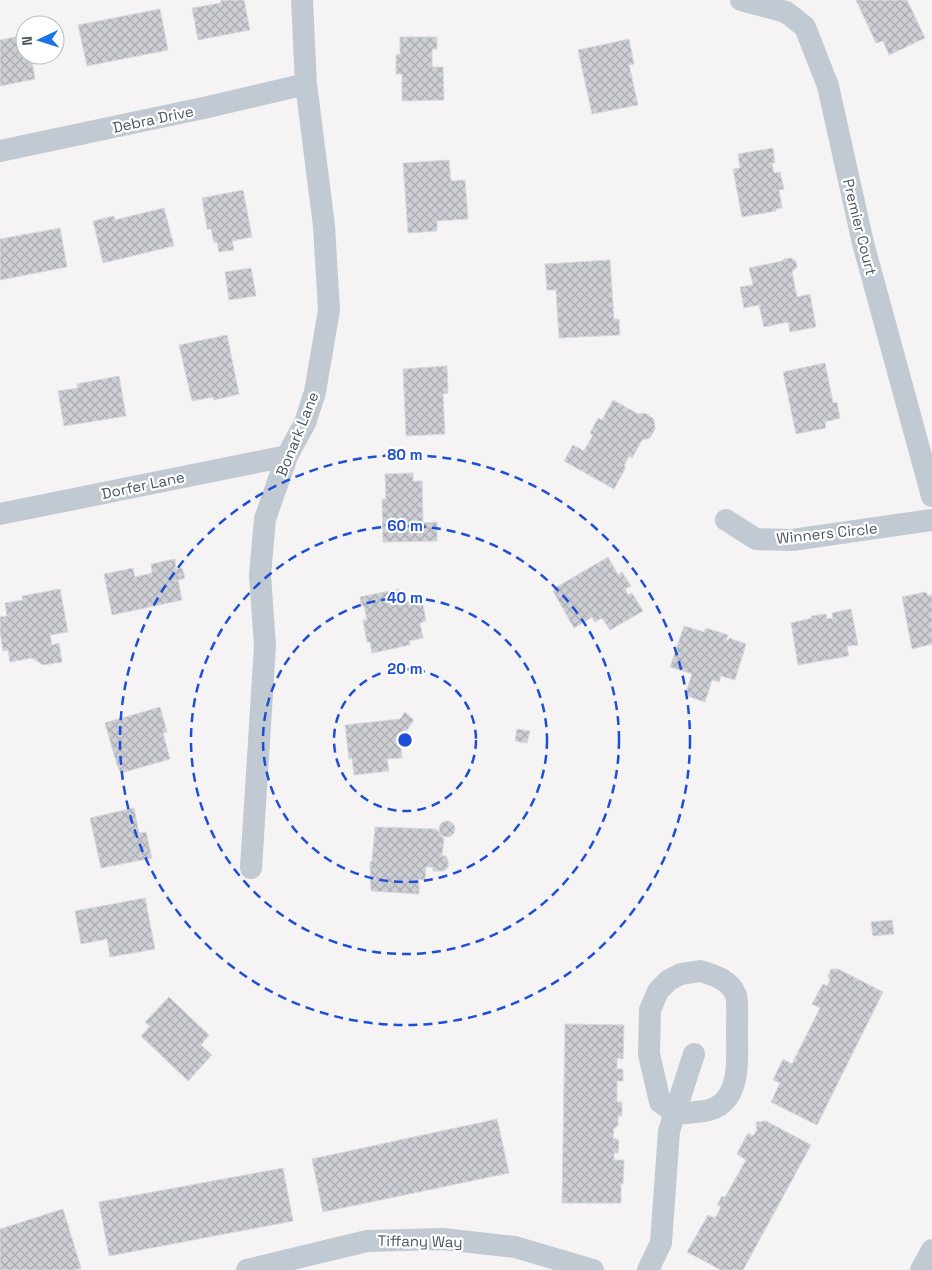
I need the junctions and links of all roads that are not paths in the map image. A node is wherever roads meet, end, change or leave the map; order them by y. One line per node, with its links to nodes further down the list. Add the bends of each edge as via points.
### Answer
1 (302, 0): 3 (street, Bonark Lane)
2 (741, 0): 6 (street, Premier Court, via 786,12 805,27 828,86 863,243)
3 (306, 84): 4 (street, Debra Drive); 5 (street, Bonark Lane, via 324,226 329,310 315,392 305,423)
4 (0, 151)
5 (286, 456): 7 (street, Dorfer Lane); 10 (street, Bonark Lane, via 265,518 260,576 265,646)
6 (932, 496)
7 (0, 514)
8 (726, 520): 9 (street, Winners Circle, via 756,539 792,540)
9 (932, 520)
10 (251, 868)
11 (694, 1054): 12 (street)
12 (675, 1113): 12 (street, via 660,1102 650,1054 650,1010 658,991 669,980 681,974 700,972 714,975 727,982 736,996 735,1083 723,1103 701,1112); 16 (street, via 669,1131 661,1243)
13 (932, 1250): 17 (street)
14 (247, 1270): 15 (street, Tiffany Way, via 367,1241 443,1239 515,1247)
15 (593, 1270)
16 (648, 1270)
17 (921, 1270)

